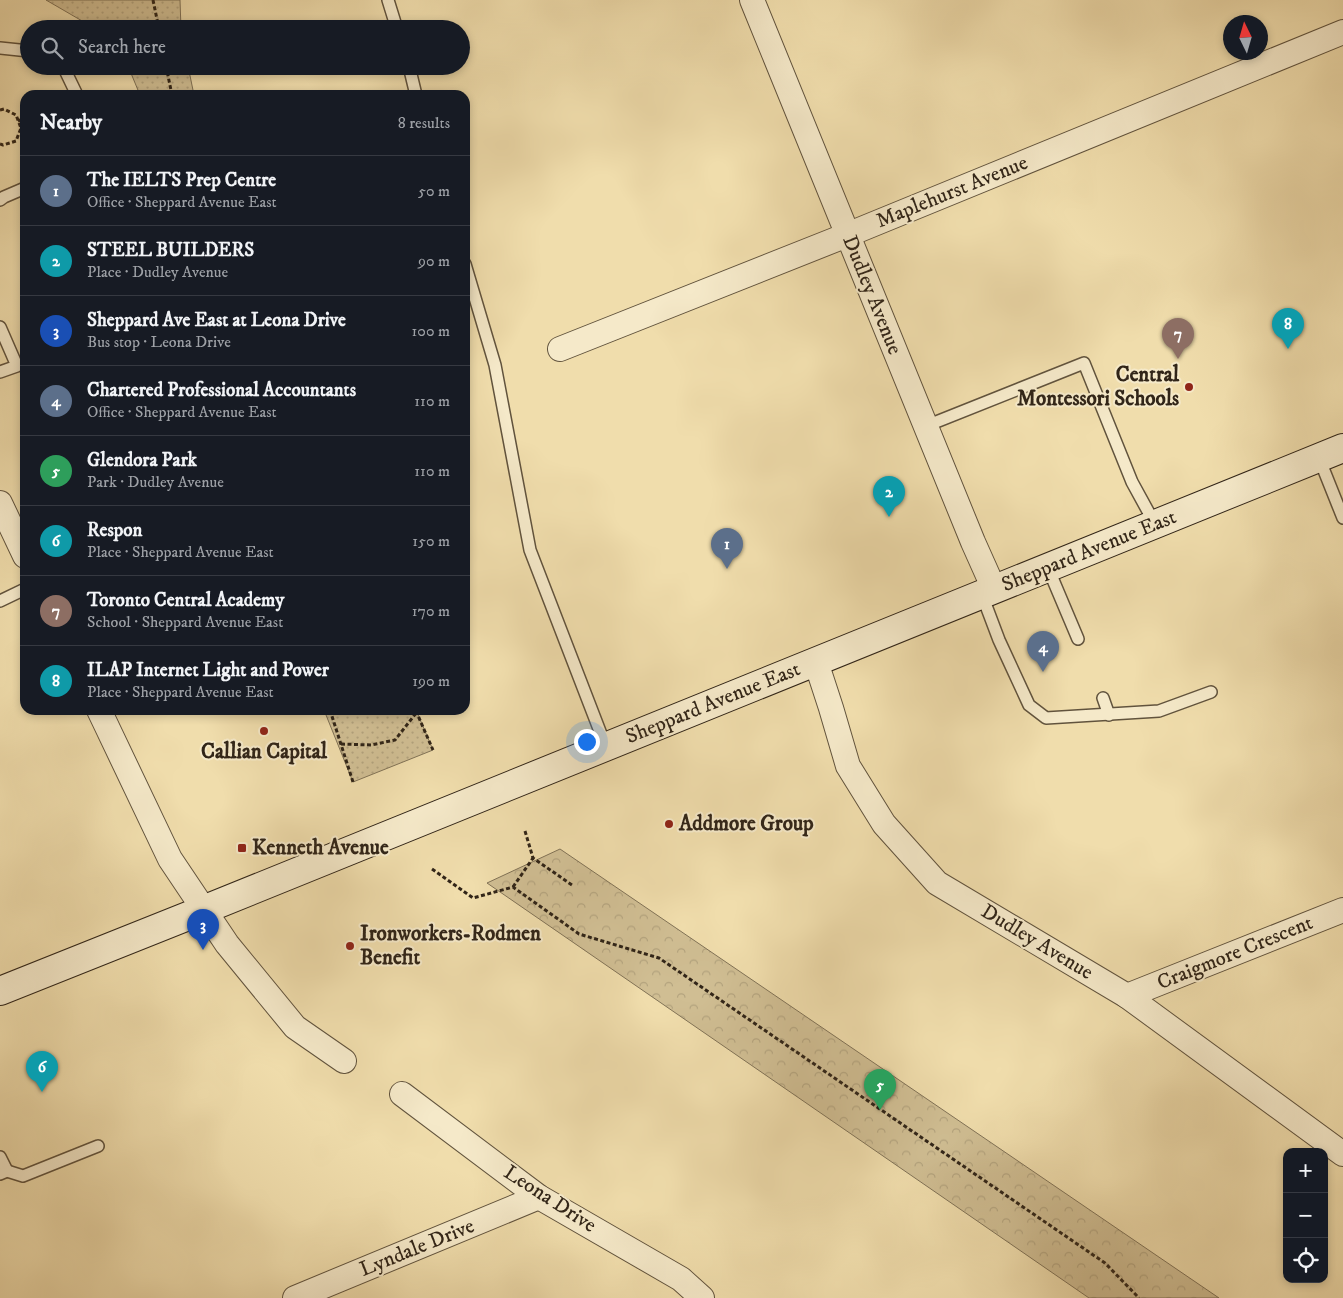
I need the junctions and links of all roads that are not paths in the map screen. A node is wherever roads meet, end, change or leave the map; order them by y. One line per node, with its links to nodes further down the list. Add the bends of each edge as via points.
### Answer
1 (388, 0): 3 (lane)
2 (752, 0): 13 (street, Dudley Avenue)
3 (394, 20)
4 (1343, 32): 13 (street, Maplehurst Avenue)
5 (0, 48): 6 (lane)
6 (20, 50)
7 (67, 75): 9 (lane)
8 (411, 75): 10 (lane)
9 (75, 90)
10 (415, 90)
11 (20, 190): 12 (lane)
12 (0, 200)
13 (847, 235): 16 (street, Maplehurst Avenue); 18 (street, Dudley Avenue)
14 (470, 281): 35 (lane, via 495,366 530,550)
15 (0, 326): 17 (lane, via 17,366)
16 (560, 348)
17 (0, 372)
18 (926, 426): 22 (lane, via 1084,364 1132,482); 27 (street, Dudley Avenue)
19 (1331, 453): 21 (lane); 22 (main road, Sheppard Avenue East)
20 (0, 503): 23 (street)
21 (1343, 518)
22 (1155, 524): 25 (main road, Sheppard Avenue East)
23 (6, 533): 24 (street)
24 (20, 550)
25 (1048, 568): 27 (main road, Sheppard Avenue East); 29 (lane)
26 (20, 592): 28 (lane)
27 (988, 592): 30 (main road, Sheppard Avenue East); 34 (lane, via 999,640 1028,705 1046,718)
28 (0, 602)
29 (1078, 638)
30 (816, 662): 35 (main road, Sheppard Avenue East); 39 (street, Dudley Avenue, via 848,766 884,824 937,883)
31 (1211, 692): 34 (lane, via 1159,711)
32 (1104, 698): 34 (lane)
33 (101, 715): 36 (street, via 170,859)
34 (1109, 715)
35 (606, 747): 36 (main road, Sheppard Avenue East)
36 (203, 910): 38 (main road, Sheppard Avenue East); 40 (street, via 294,1028)
37 (1343, 910): 39 (street, Craigmore Crescent)
38 (0, 991)
39 (1127, 996): 43 (street, Dudley Avenue)
40 (344, 1060)
41 (402, 1094): 46 (street, Leona Drive)
42 (98, 1146): 45 (lane, via 23,1176)
43 (1343, 1154)
44 (0, 1157): 45 (lane)
45 (3, 1172)
46 (539, 1197): 47 (street, Lyndale Drive); 48 (street, Leona Drive, via 682,1280)
47 (295, 1298)
48 (702, 1298)

